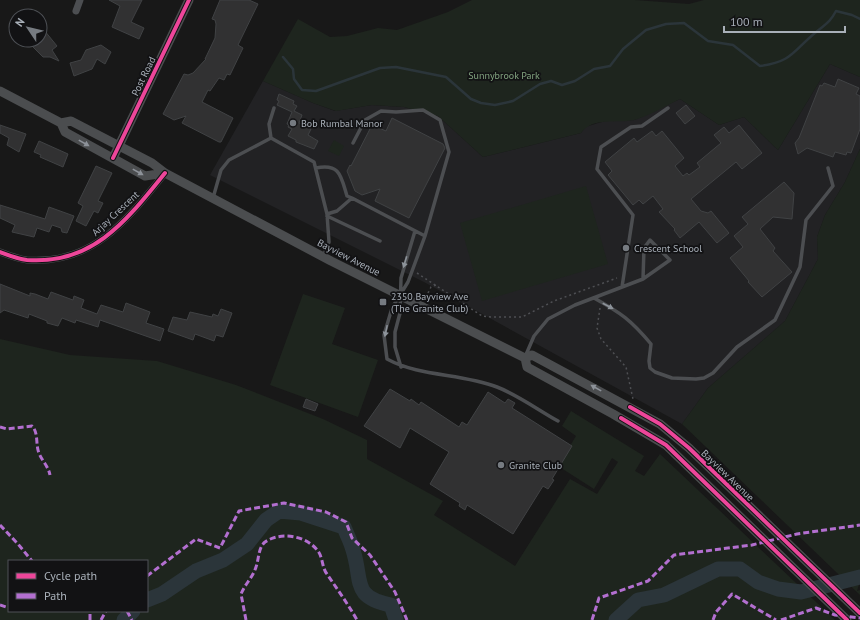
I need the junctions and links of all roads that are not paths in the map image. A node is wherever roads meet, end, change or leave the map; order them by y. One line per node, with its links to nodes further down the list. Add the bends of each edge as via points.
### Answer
1 (80, 0): 3 (street)
2 (189, 0): 10 (main road, Post Road)
3 (76, 11)
4 (0, 91): 7 (main road, Bayview Avenue)
5 (274, 108): 8 (lane, via 269,124)
6 (668, 108): 24 (lane, via 642,126 631,127 601,147 597,169 633,215)
7 (61, 122): 10 (main road, Bayview Avenue, via 71,121); 11 (main road, Bayview Avenue, one-way to 11, via 65,132)
8 (271, 138): 12 (lane, via 314,162); 16 (lane, via 229,160 221,170)
9 (353, 143): 19 (lane, via 365,120 381,111 423,110 440,120 449,152)
10 (118, 146): 11 (main road, Post Road); 14 (main road, Bayview Avenue, via 152,163)
11 (113, 158): 14 (main road, Bayview Avenue, one-way to 14, via 145,176)
12 (316, 168): 15 (lane, via 328,166 340,174 347,196); 17 (lane)
13 (828, 168): 26 (lane, one-way to 13, via 622,314 638,328 651,344 648,361 650,368 655,372 672,378 704,378 713,373 737,347 775,320 800,267 806,220 833,186)
14 (165, 173): 16 (main road, Bayview Avenue); 21 (street, Arjay Crescent, via 134,212 100,242 64,258 26,260)
15 (352, 198): 17 (lane, via 337,211); 18 (lane)
16 (213, 199): 22 (main road, Bayview Avenue)
17 (327, 215): 20 (lane); 22 (lane, via 329,242)
18 (415, 231): 19 (lane); 25 (lane, one-way to 25, via 401,278)
19 (425, 236): 25 (lane, via 408,282)
20 (380, 241)
21 (0, 252)
22 (323, 257): 25 (main road, Bayview Avenue)
23 (643, 280): 23 (lane, via 670,260 650,240 644,248); 24 (lane)
24 (622, 287): 26 (lane)
25 (400, 295): 27 (main road, Bayview Avenue); 28 (lane, via 395,347); 28 (lane, one-way to 28, via 392,308 384,335 387,359)
26 (594, 298): 27 (lane, via 548,319 534,336)
27 (525, 358): 30 (main road, Bayview Avenue, one-way to 27, via 689,448 660,424 532,355); 31 (main road, Bayview Avenue, via 527,368 666,445)
28 (401, 367): 29 (lane, via 453,375 497,387)
29 (558, 421)
30 (860, 613)
31 (848, 620)

